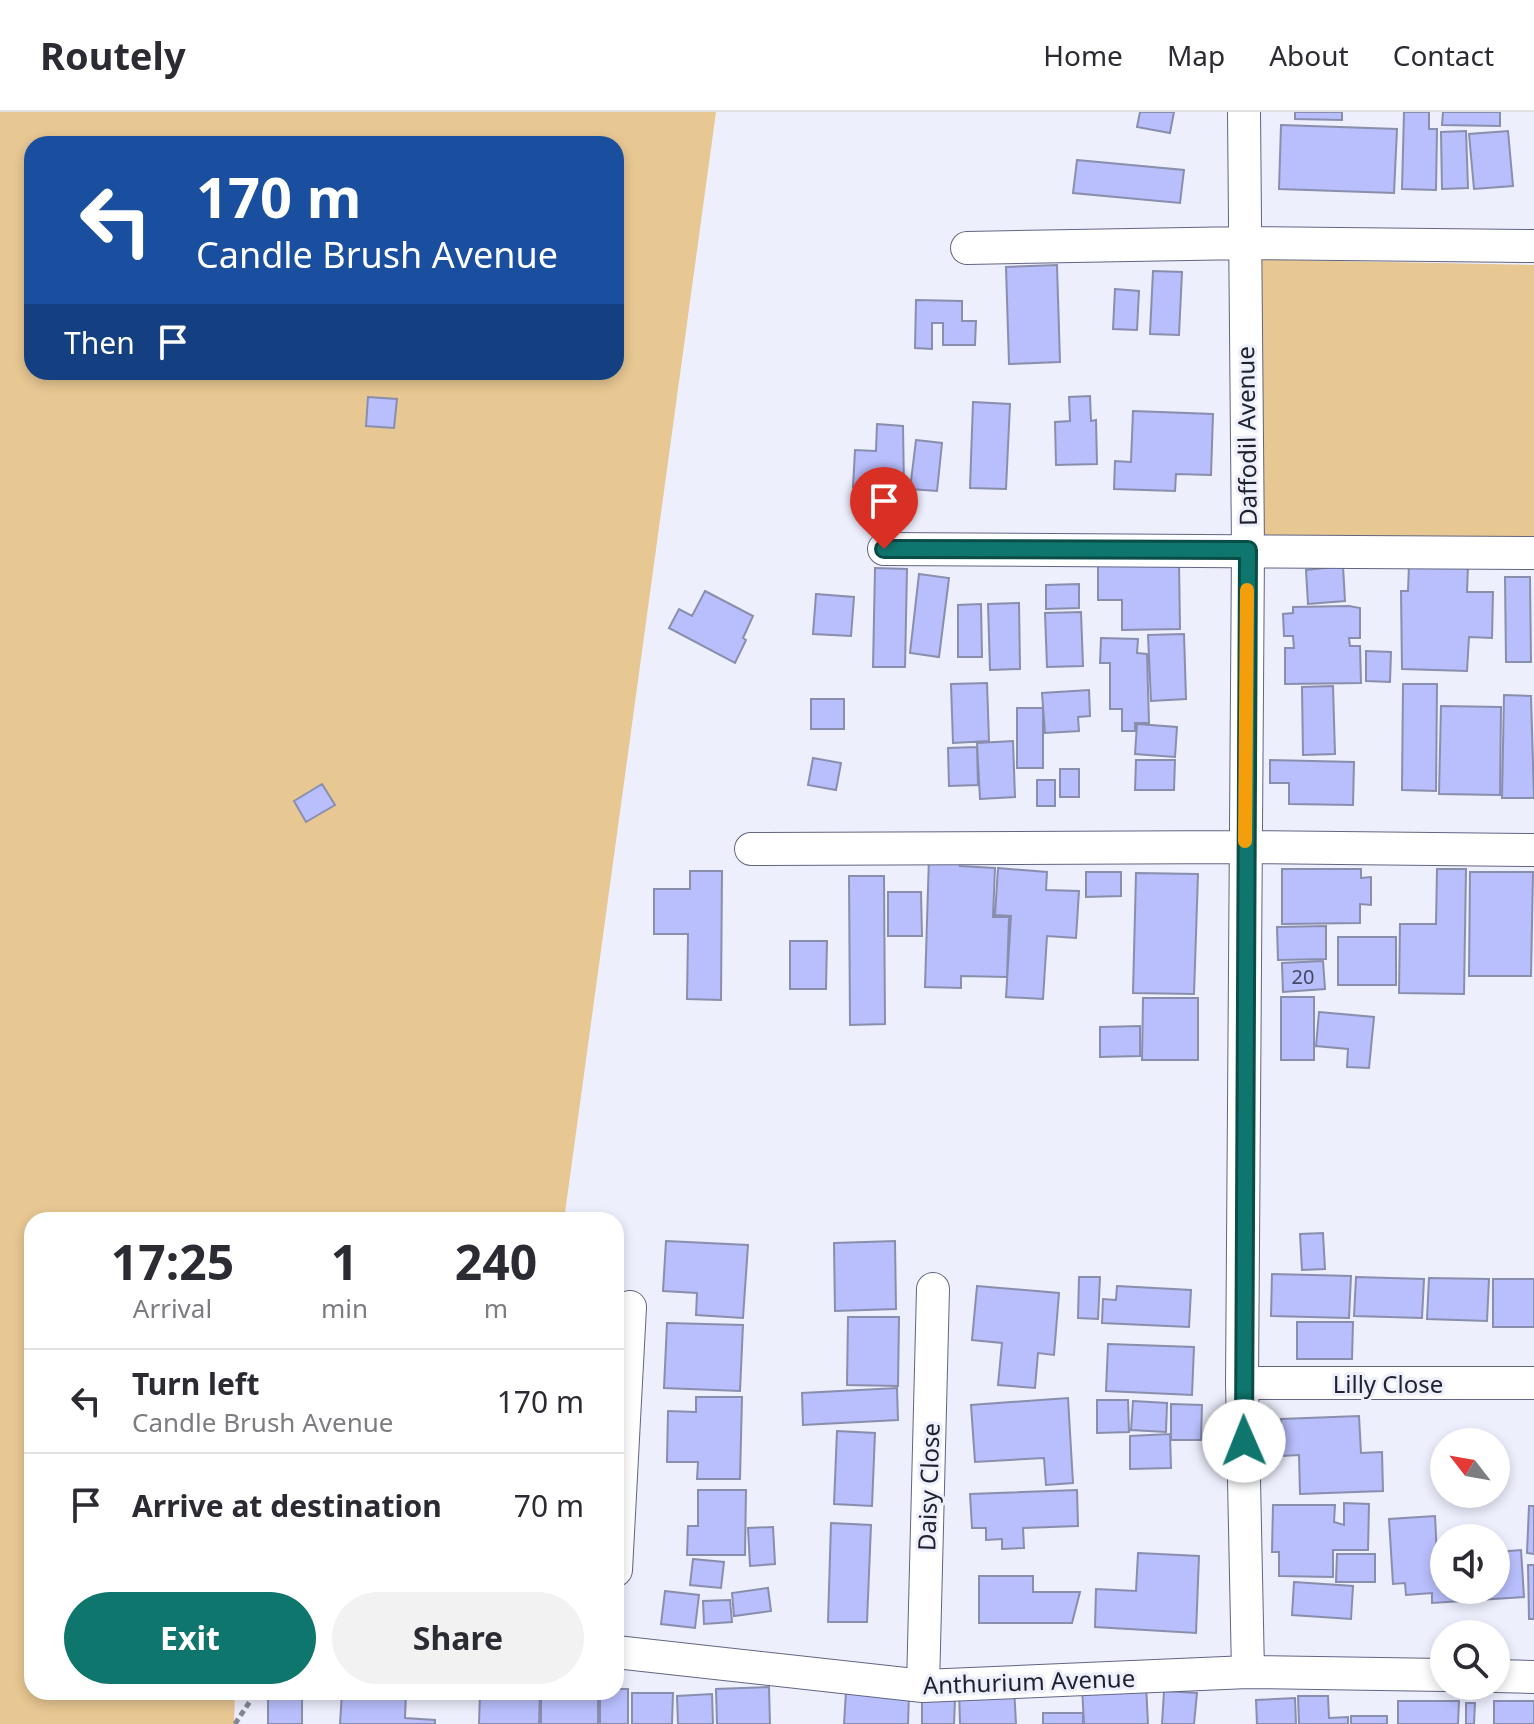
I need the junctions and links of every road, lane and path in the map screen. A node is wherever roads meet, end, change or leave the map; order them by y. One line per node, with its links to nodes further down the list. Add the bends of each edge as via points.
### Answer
1 (1244, 112): 2 (street, Daffodil Avenue)
2 (1245, 243): 3 (street); 4 (street); 6 (street, Daffodil Avenue)
3 (1534, 246)
4 (967, 248)
5 (884, 549): 6 (street)
6 (1248, 550): 7 (street); 8 (street, Daffodil Avenue)
7 (1534, 553)
8 (1245, 847): 9 (street); 10 (street); 13 (street, Daffodil Avenue)
9 (751, 849)
10 (1534, 850)
11 (933, 1289): 21 (street, Daisy Close)
12 (630, 1307): 15 (street)
13 (1242, 1383): 14 (street, Lilly Close); 17 (street, Daffodil Avenue)
14 (1534, 1383)
15 (624, 1420)
16 (624, 1653): 21 (street, Anthurium Avenue)
17 (1248, 1672): 18 (street, Anthurium Avenue); 21 (street, Anthurium Avenue)
18 (1430, 1675)
19 (1510, 1676): 20 (street)
20 (1534, 1677)
21 (923, 1686)
22 (251, 1700): 23 (path)
23 (235, 1724)

